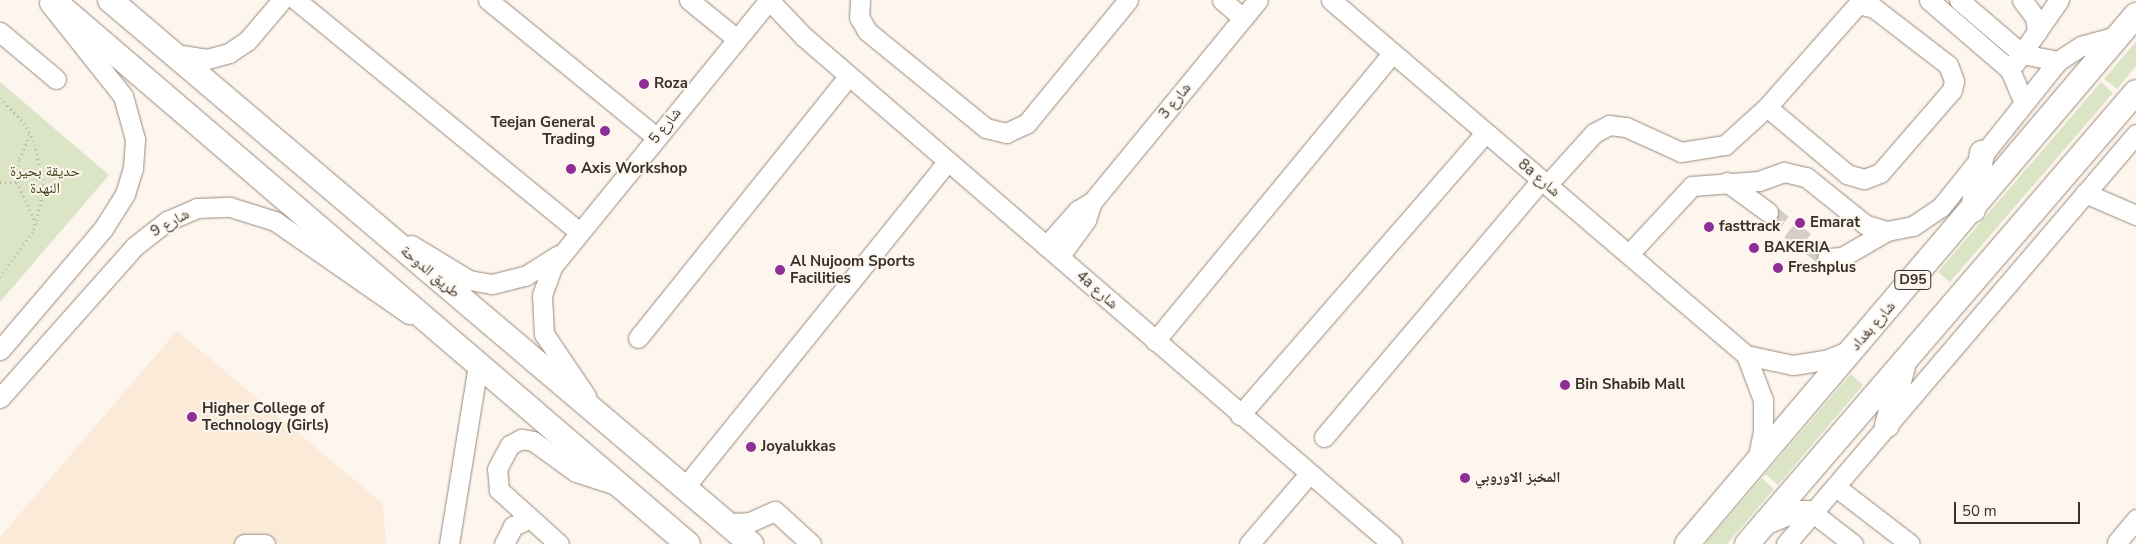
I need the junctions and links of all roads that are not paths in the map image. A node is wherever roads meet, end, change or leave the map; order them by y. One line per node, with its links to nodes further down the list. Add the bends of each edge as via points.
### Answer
1 (47, 0): 56 (street, via 123,96 135,139 134,168 125,194 103,229)
2 (53, 0): 52 (main road)
3 (110, 0): 24 (main road, طريق الدوحة)
4 (282, 0): 24 (street, via 247,41 229,53 195,60)
5 (296, 0): 47 (street)
6 (488, 0): 35 (street)
7 (689, 0): 23 (street)
8 (860, 0): 9 (street, via 858,17 867,30 986,128 1006,133 1027,124)
9 (1128, 0)
10 (1222, 0): 19 (street)
11 (1258, 0): 19 (street, شارع 3)
12 (1331, 0): 25 (street, 8a شارع)
13 (1929, 0): 28 (street)
14 (1958, 0): 26 (street)
15 (2059, 1): 16 (street, via 2044,8); 21 (street)
16 (2025, 2): 21 (street)
17 (767, 3): 23 (street, شارع 5); 29 (street, 4a شارع, via 783,28 803,36)
18 (2136, 15): 22 (main road, شارع بغداد / D95)
19 (1242, 18): 48 (street, شارع 3, via 1092,202 1086,220)
20 (0, 32): 30 (street)
21 (2037, 32): 26 (street)
22 (2120, 35): 27 (street, via 2081,46); 42 (main road, شارع بغداد / D95)
23 (737, 39): 35 (street, شارع 5)
24 (171, 53): 45 (main road, طريق الدوحة)
25 (1392, 53): 34 (street, 8a شارع); 54 (street)
26 (2022, 54): 27 (street); 28 (street)
27 (2058, 62): 32 (street)
28 (2010, 70): 32 (street)
29 (849, 76): 38 (street, 4a شارع); 53 (street)
30 (56, 79)
31 (2136, 92): 58 (main road)
32 (2023, 101): 37 (street)
33 (1767, 107): 33 (street, via 1858,4 1874,8 1948,65 1954,81 1952,90 1880,173 1864,179 1847,174); 39 (street, via 1725,145 1696,153 1666,149 1626,127 1601,128)
34 (1484, 132): 39 (street, 8a شارع); 62 (street)
35 (656, 137): 47 (street, شارع 5)
36 (2135, 140): 41 (street)
37 (1982, 153): 42 (main road); 46 (street, via 1941,207 1913,226)
38 (948, 161): 48 (street, 4a شارع); 69 (street)
39 (1544, 182): 50 (street, 8a شارع); 64 (street)
40 (1728, 182): 43 (street); 46 (street, via 1799,173 1854,218); 50 (street, via 1699,184 1686,190)
41 (2085, 193): 44 (street); 63 (street)
42 (1973, 210): 55 (main road, شارع بغداد / D95)
43 (1768, 212)
44 (2136, 215)
45 (381, 231): 49 (street, شارع 5, via 480,283 515,280); 61 (main road, طريق الدوحة)
46 (1887, 231): 51 (street, via 1842,257)
47 (579, 232): 49 (street, شارع 5)
48 (1052, 251): 54 (street, 4a شارع)
49 (561, 253): 61 (street, شارع 5, via 542,295 544,334)
50 (1629, 254): 57 (street, 8a شارع)
51 (1827, 258)
52 (437, 328): 59 (main road); 60 (street, شارع 9, via 373,293 275,221 230,207 197,208 167,221 135,246)
53 (638, 338)
54 (1155, 341): 62 (street, 4a شارع)
55 (1855, 348): 57 (street, 8a شارع, via 1825,360 1793,365); 65 (main road, شارع بغداد / D95)
56 (0, 350)
57 (1746, 355): 65 (street, 8a شارع, via 1763,400 1763,431)
58 (1905, 360): 63 (main road); 73 (main road)
59 (478, 364): 67 (main road); 78 (street)
60 (0, 398)
61 (594, 412): 69 (main road, طريق الدوحة)
62 (1240, 415): 66 (street, 4a شارع)
63 (1888, 425): 68 (street)
64 (1324, 437)
65 (1756, 462): 86 (main road, شارع بغداد / D95)
66 (1309, 474): 84 (street); 85 (street, 4a شارع)
67 (622, 487): 71 (street, via 576,472 533,441 515,441 499,462 497,483 503,496); 81 (main road)
68 (1836, 487): 70 (street); 90 (street)
69 (684, 488): 74 (main road, طريق الدوحة)
70 (1813, 514): 73 (main road, via 1788,513); 88 (street); 89 (street)
71 (529, 519): 79 (street, via 513,526); 80 (street)
72 (2136, 519): 75 (street)
73 (1766, 522): 87 (main road)
74 (726, 524): 82 (main road, طريق الدوحة); 83 (street, via 750,522 775,510)
75 (2117, 542)
76 (244, 544): 77 (street)
77 (265, 544)
78 (449, 544)
79 (504, 544)
80 (558, 544)
81 (688, 544)
82 (751, 544)
83 (811, 544)
84 (1249, 544)
85 (1392, 544)
86 (1687, 544)
87 (1747, 544)
88 (1786, 544)
89 (1853, 544)
90 (1910, 544)

